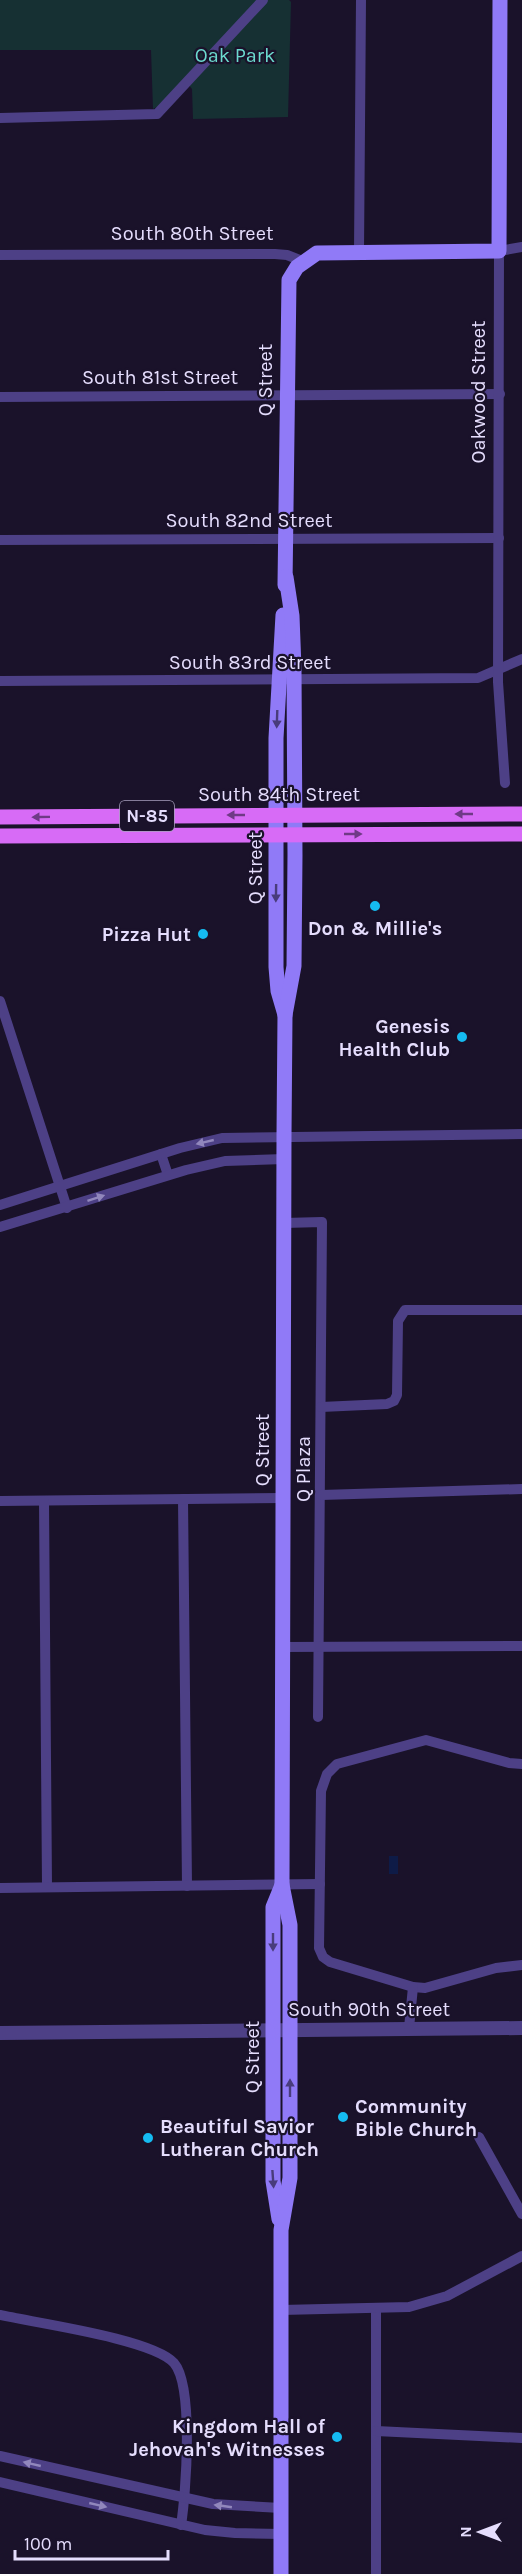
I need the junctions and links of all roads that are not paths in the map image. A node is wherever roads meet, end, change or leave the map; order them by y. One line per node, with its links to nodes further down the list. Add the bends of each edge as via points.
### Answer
1 (263, 0): 4 (street, via 157,114)
2 (361, 0): 6 (street)
3 (500, 0): 7 (main road, Oakwood Street)
4 (0, 117)
5 (522, 247): 7 (street)
6 (359, 251): 7 (main road); 9 (main road, via 317,253)
7 (499, 251): 10 (street, Oakwood Street)
8 (0, 255): 9 (street, South 80th Street, via 275,254)
9 (305, 262): 11 (main road, Q Street, via 292,273 286,290)
10 (500, 394): 11 (street, South 81st Street); 14 (street, Oakwood Street)
11 (286, 395): 12 (street, South 81st Street); 13 (main road, Q Street)
12 (0, 397)
13 (285, 538): 14 (street, South 82nd Street); 15 (street, South 82nd Street); 18 (main road, Q Street)
14 (499, 538): 17 (street, Oakwood Street)
15 (0, 540)
16 (522, 659): 17 (street, South 83rd Street)
17 (499, 669): 18 (street, South 83rd Street, via 478,678); 20 (street, Oakwood Street)
18 (286, 680): 19 (street, South 83rd Street); 22 (main road, Q Street, one-way to 22); 23 (main road, Q Street)
19 (0, 681)
20 (505, 783)
21 (522, 814): 23 (main road, South 84th Street / N-85, one-way to 23)
22 (277, 815): 23 (main road, South 84th Street / N-85); 24 (main road, South 84th Street / N-85, one-way to 24); 25 (main road, Q Street)
23 (294, 815): 26 (main road, Q Street)
24 (0, 818)
25 (277, 834): 26 (main road, South 84th Street / N-85); 28 (main road, South 84th Street / N-85); 30 (main road, Q Street, one-way to 30, via 276,967)
26 (295, 834): 27 (main road, South 84th Street / N-85, one-way to 27); 30 (main road, Q Street, via 294,966)
27 (522, 834)
28 (0, 836)
29 (0, 1001): 38 (street)
30 (285, 1016): 32 (main road, Q Street)
31 (522, 1134): 32 (street)
32 (284, 1136): 33 (street); 35 (main road, Q Street)
33 (239, 1138): 34 (street, one-way to 34, via 222,1138); 36 (street)
34 (161, 1154): 37 (street); 38 (street)
35 (284, 1159): 36 (street); 42 (main road, Q Street)
36 (239, 1160): 37 (street)
37 (168, 1176): 40 (street, one-way to 37)
38 (62, 1186): 39 (street); 40 (street)
39 (4, 1204): 41 (street)
40 (67, 1208): 41 (street)
41 (16, 1222): 43 (street)
42 (284, 1223): 45 (street, Q Plaza, via 322,1222); 48 (main road, Q Street)
43 (0, 1227)
44 (522, 1310): 45 (street, via 402,1312 398,1321 394,1401)
45 (321, 1407): 47 (street, Q Plaza)
46 (522, 1489): 47 (street)
47 (321, 1495): 54 (street, Q Plaza)
48 (283, 1498): 49 (street); 53 (main road, Q Street)
49 (183, 1499): 50 (street); 59 (street)
50 (44, 1500): 51 (street); 60 (street)
51 (0, 1501)
52 (522, 1646): 54 (street)
53 (283, 1647): 54 (street); 58 (main road, Q Street)
54 (320, 1647): 55 (street, Q Plaza)
55 (318, 1717)
56 (522, 1764): 57 (street, via 426,1740 337,1764 327,1774 321,1791)
57 (320, 1884): 58 (street); 63 (street, via 319,1948 323,1957 342,1967)
58 (282, 1885): 59 (street); 66 (main road, Q Street, one-way to 66, via 273,1907); 67 (main road, Q Street, via 290,1925)
59 (187, 1886): 60 (street)
60 (47, 1887): 61 (street)
61 (0, 1888)
62 (522, 1965): 63 (street, via 496,1968 425,1988)
63 (413, 1987): 64 (street)
64 (409, 2028): 65 (street, South 90th Street); 67 (street, South 90th Street)
65 (522, 2028)
66 (273, 2029): 67 (street, South 90th Street); 68 (street, South 90th Street); 71 (main road, Q Street, one-way to 71, via 273,2181)
67 (290, 2029): 71 (main road, Q Street, one-way to 67, via 290,2178)
68 (0, 2033)
69 (479, 2137): 70 (street)
70 (522, 2214)
71 (281, 2230): 74 (main road, Q Street)
72 (522, 2256): 73 (street, via 447,2296 410,2307)
73 (376, 2309): 74 (street); 76 (street)
74 (281, 2310): 81 (main road, Q Street)
75 (0, 2315): 80 (street, via 159,2351 175,2364 185,2388)
76 (376, 2431): 77 (street); 85 (street)
77 (522, 2438)
78 (0, 2457): 80 (street, one-way to 78)
79 (0, 2482): 82 (street, one-way to 82)
80 (186, 2498): 81 (street, one-way to 80, via 234,2507); 82 (street)
81 (281, 2508): 83 (main road, Q Street)
82 (182, 2525): 83 (street, via 235,2534)
83 (281, 2534): 84 (main road, Q Street)
84 (281, 2574)
85 (376, 2574)

